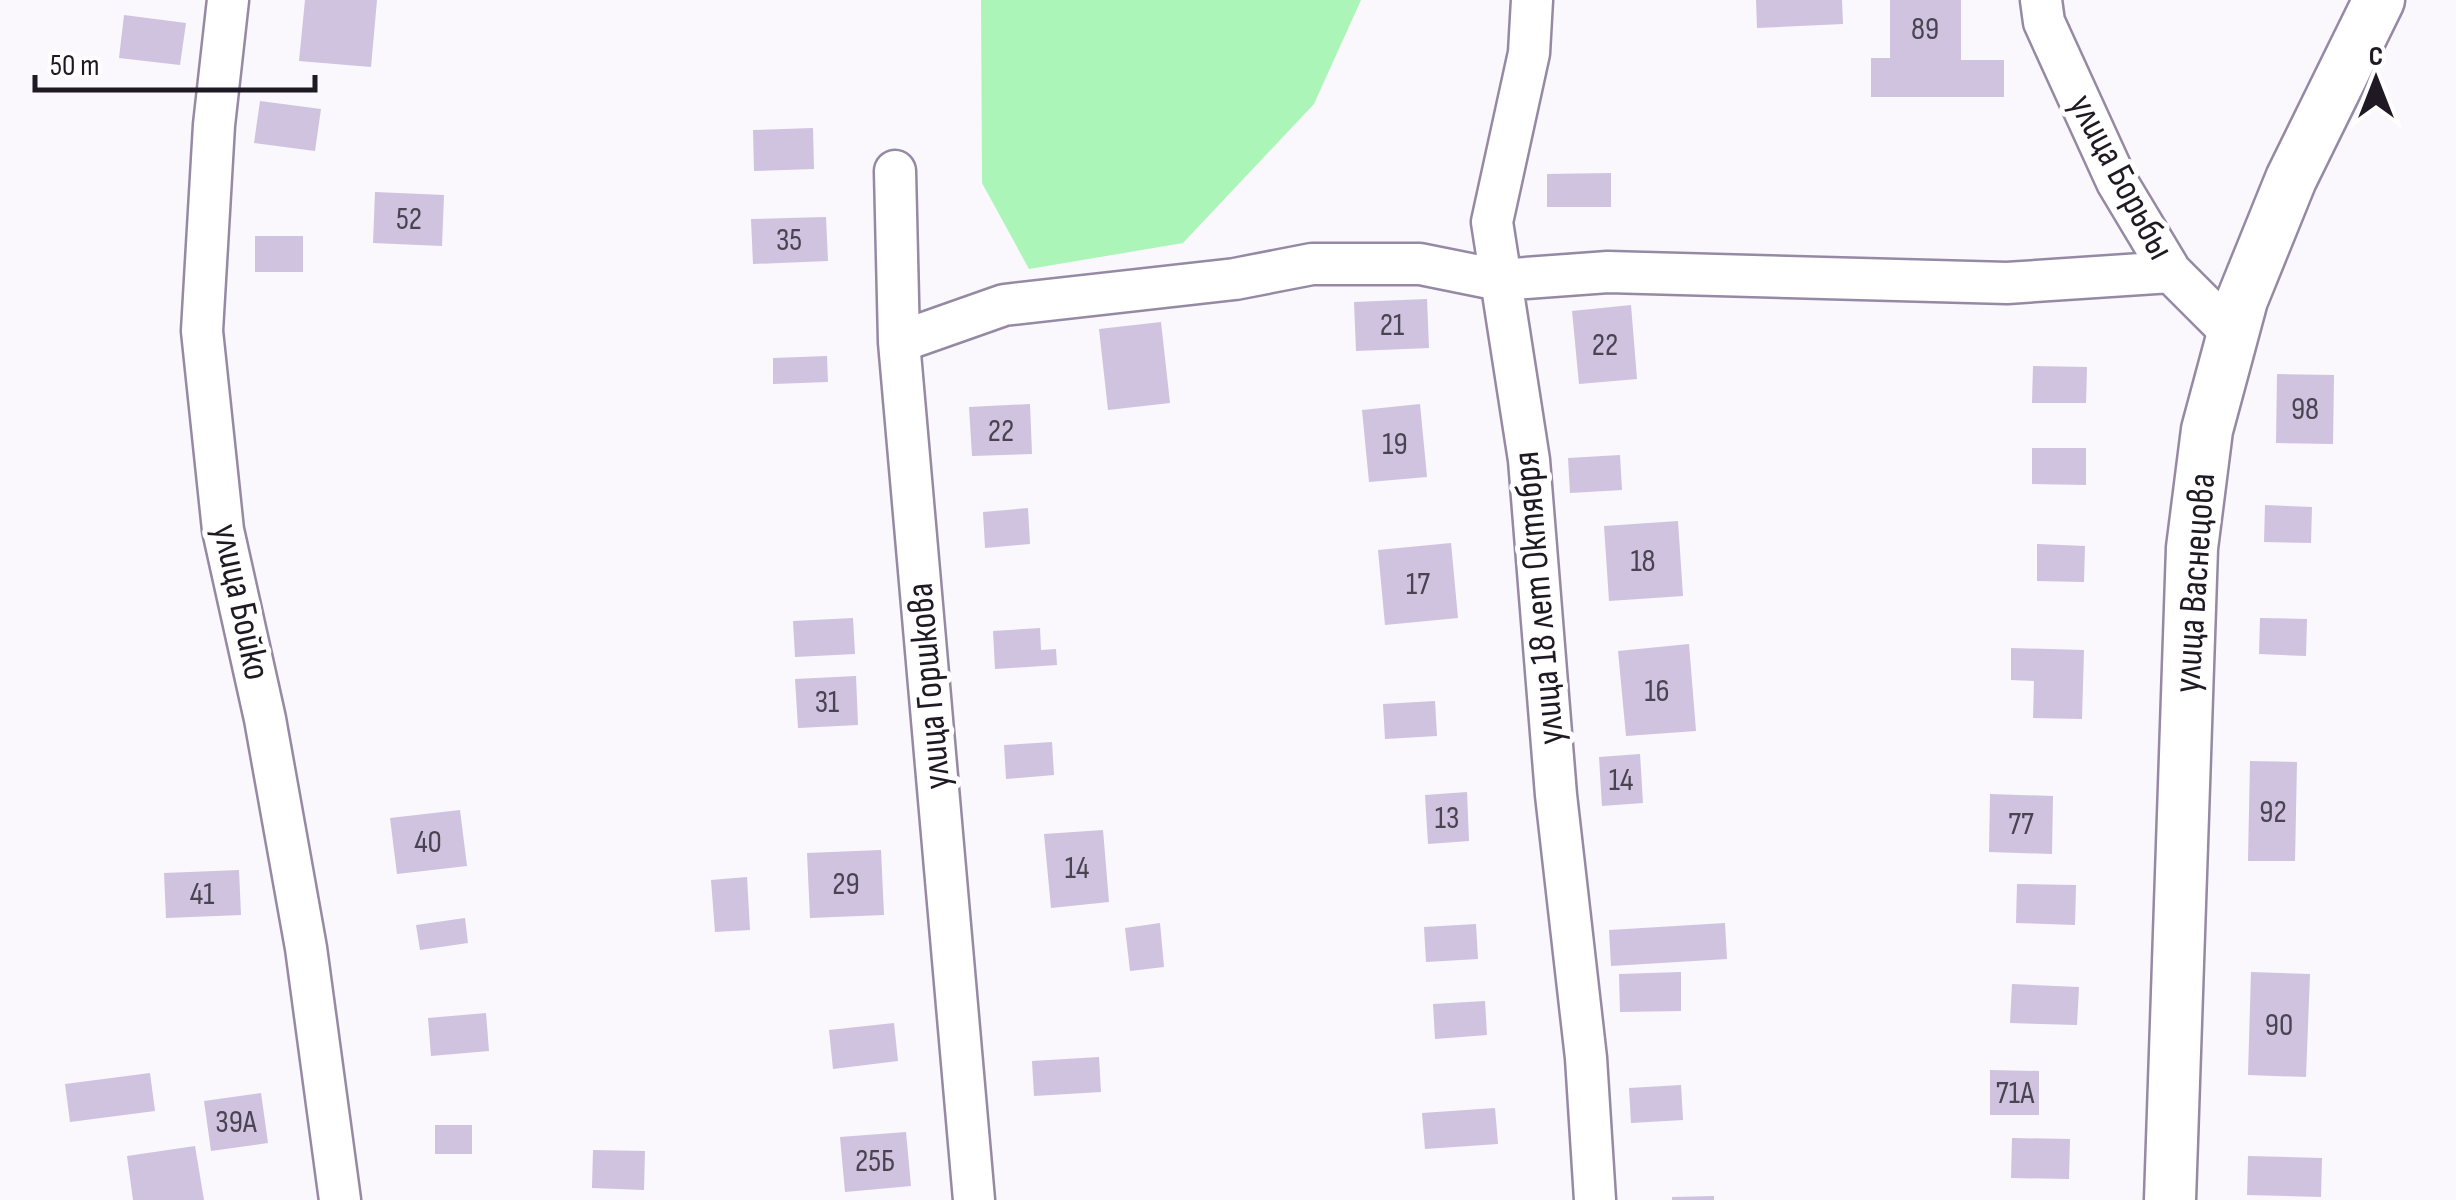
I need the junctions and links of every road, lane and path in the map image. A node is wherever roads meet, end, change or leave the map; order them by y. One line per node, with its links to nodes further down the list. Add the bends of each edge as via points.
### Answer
1 (228, 0): 10 (street, улица Бойко, via 202,332 223,530 306,948)
2 (1532, 0): 7 (street, улица 18 лет Октября, via 1529,52 1492,222)
3 (2041, 0): 6 (street, улица Борьбы, via 2044,22 2117,182)
4 (2379, 0): 8 (street, улица Васнецова, via 2291,179)
5 (895, 170): 9 (street, улица Горшкова)
6 (2171, 272): 7 (street, via 2007,283 1608,272); 8 (street, улица Борьбы)
7 (1498, 280): 9 (street, via 1420,264 1312,264 1004,305); 12 (street, улица 18 лет Октября, via 1529,460)
8 (2233, 334): 13 (street, улица Васнецова, via 2208,430 2192,548)
9 (899, 342): 11 (street, улица Горшкова)
10 (340, 1200)
11 (974, 1200)
12 (1595, 1200)
13 (2170, 1200)

